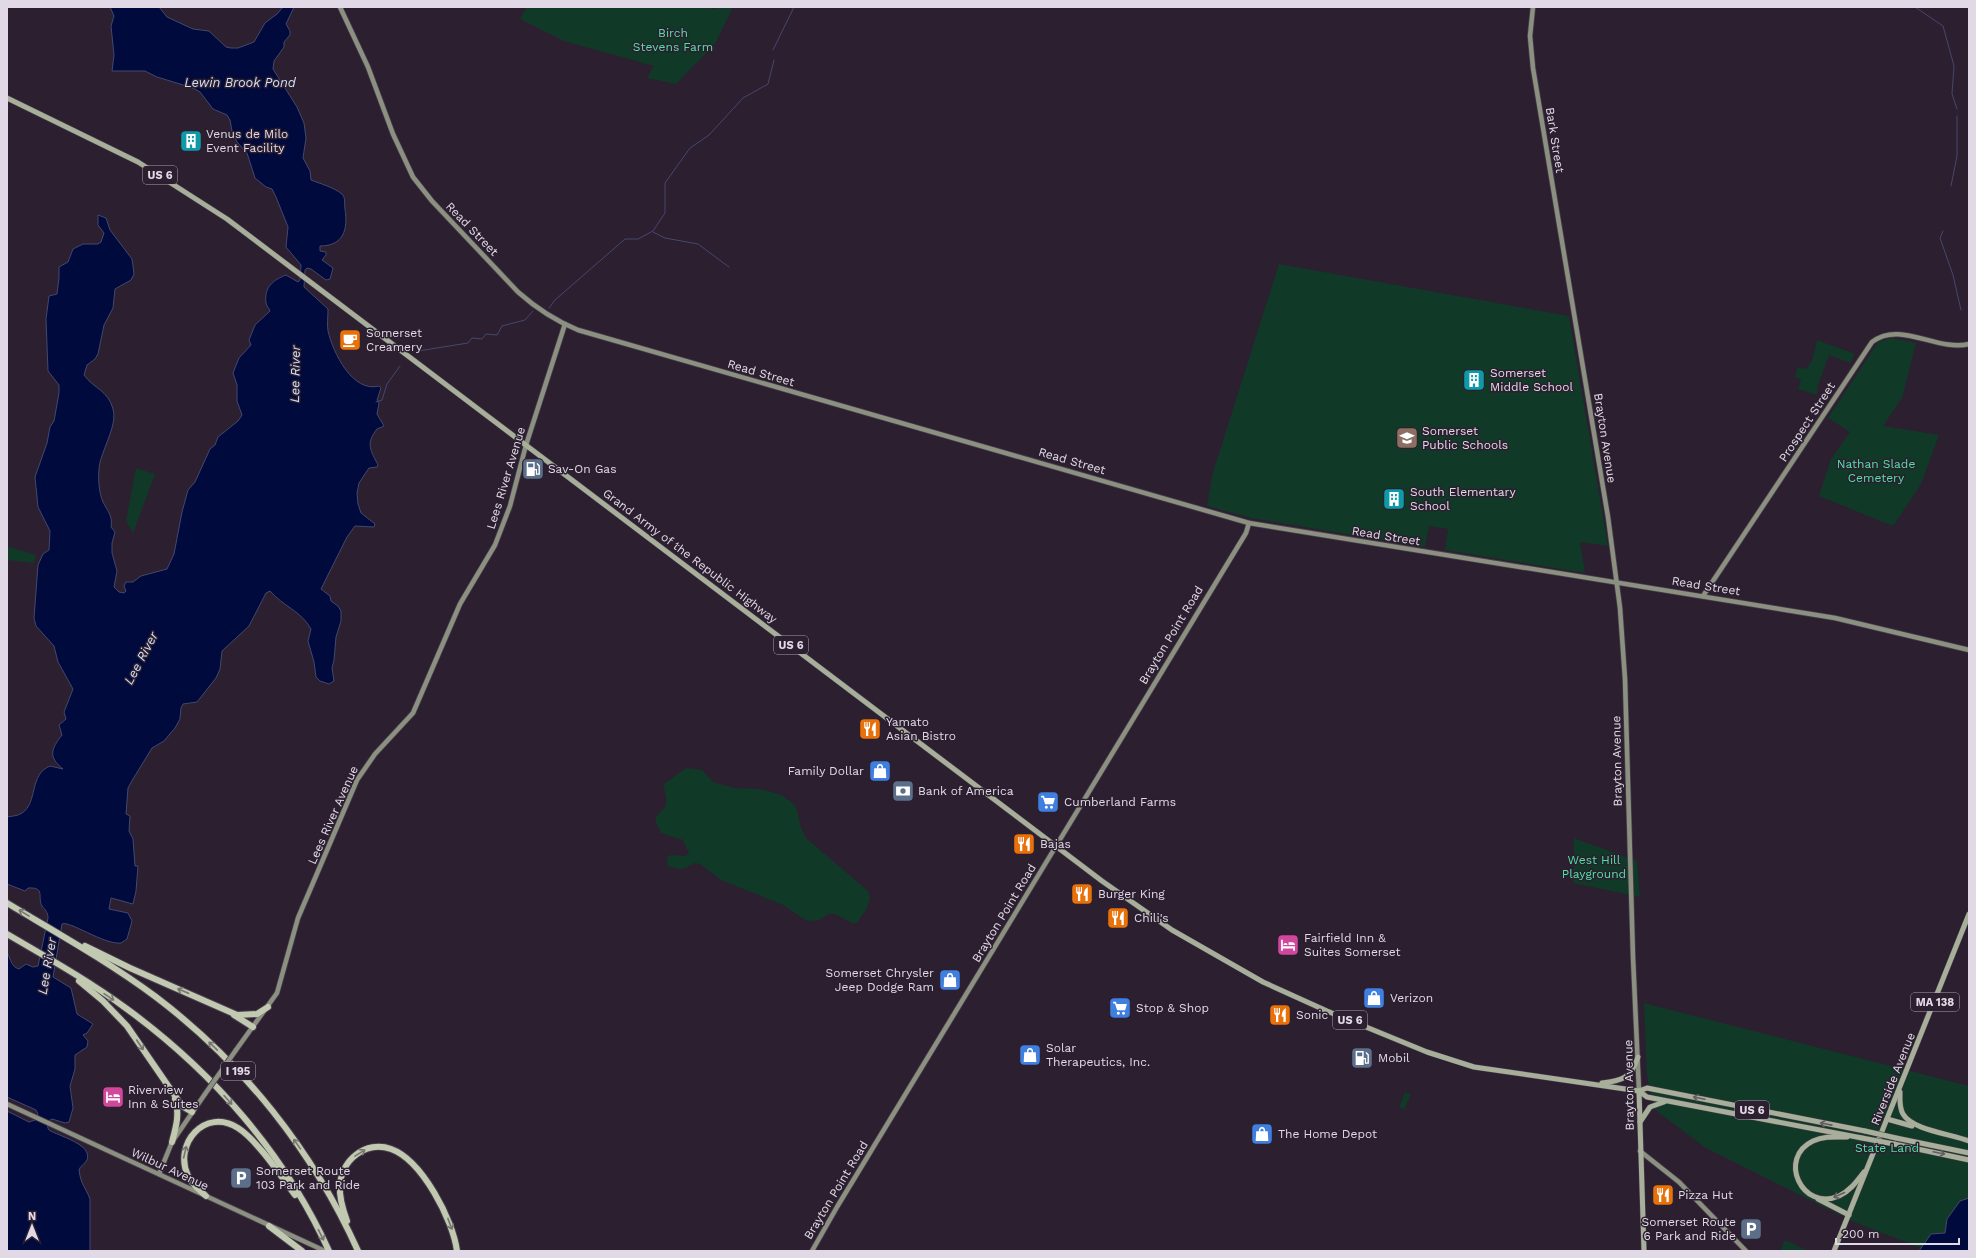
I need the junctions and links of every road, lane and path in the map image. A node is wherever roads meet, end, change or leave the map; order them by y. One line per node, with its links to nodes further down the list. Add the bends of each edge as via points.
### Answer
1 (1533, 7): 4 (main road, Bark Street, via 1531,56)
2 (341, 9): 5 (main road, Read Street, via 368,67 402,157 416,182 518,292 536,307)
3 (7, 98): 7 (main road, US 6, via 125,156 226,218)
4 (1567, 276): 9 (main road, Brayton Avenue)
5 (566, 324): 7 (main road, Lees River Avenue); 8 (main road, Read Street, via 624,344)
6 (1969, 344): 10 (main road, Prospect Street, via 1954,345 1895,334 1872,342)
7 (526, 445): 12 (main road, Grand Army of the Republic Highway / US 6); 19 (main road, Lees River Avenue, via 504,525 460,604 417,705 357,780 306,897 280,985)
8 (1249, 523): 9 (main road, Read Street); 12 (main road, Brayton Point Road, via 1246,533)
9 (1618, 583): 10 (main road, Read Street); 21 (main road, Brayton Avenue, via 1624,664)
10 (1703, 596): 11 (main road, Read Street, via 1843,619)
11 (1969, 650)
12 (1056, 846): 22 (main road, Grand Army of the Republic Highway / US 6, via 1174,931 1298,999 1459,1063); 50 (main road, Brayton Point Road)
13 (7, 903): 16 (highway, I 195, one-way to 13)
14 (1969, 914): 23 (main road, Riverside Avenue / MA 138)
15 (7, 934): 17 (highway, I 195)
16 (64, 938): 18 (highway, one-way to 16); 48 (highway, I 195, one-way to 16, via 332,1199 304,1154 244,1077 212,1045 166,1006 118,970)
17 (64, 968): 24 (highway, one-way to 24, via 103,1001 127,1026); 43 (highway, I 195, one-way to 43, via 139,1018 174,1046 206,1077 265,1145)
18 (219, 1006): 19 (highway, via 237,1015 249,1016); 20 (highway)
19 (268, 1007): 20 (main road, Lees River Avenue)
20 (253, 1027): 28 (main road, Lees River Avenue, bridge)
21 (1638, 1057): 22 (main road, via 1632,1072 1625,1078); 25 (main road, Brayton Avenue)
22 (1595, 1083): 25 (main road, Grand Army of the Republic Highway / US 6)
23 (1900, 1089): 29 (main road, Riverside Avenue / MA 138); 31 (main road, MA 138, via 1900,1107 1904,1115 1911,1123)
24 (171, 1091): 28 (highway, via 182,1106); 34 (highway, via 178,1112)
25 (1639, 1091): 26 (main road, US 6, via 1647,1097); 30 (main road, Brayton Avenue); 36 (main road, US 6, one-way to 25, bridge, via 1648,1088)
26 (1675, 1102): 30 (main road, via 1652,1105 1646,1110); 32 (main road, US 6)
27 (7, 1104): 39 (main road, Wilbur Avenue)
28 (192, 1112): 34 (main road, Lees River Avenue)
29 (1887, 1119): 31 (main road); 38 (main road, Riverside Avenue / MA 138)
30 (1640, 1123): 35 (main road, Brayton Avenue)
31 (1929, 1129): 33 (main road, MA 138)
32 (1862, 1138): 37 (main road, US 6, one-way to 37, bridge); 40 (main road, via 1821,1138 1804,1148 1796,1161 1796,1173 1802,1187)
33 (1969, 1141)
34 (172, 1142): 39 (main road, Lees River Avenue)
35 (1640, 1151): 51 (main road, Brayton Avenue); 52 (main road, via 1679,1182)
36 (1969, 1153)
37 (1969, 1160)
38 (1867, 1169): 40 (main road, MA 138, one-way to 40, via 1840,1195 1825,1198); 42 (main road, Riverside Avenue)
39 (159, 1174): 41 (main road, Wilbur Avenue)
40 (1811, 1195): 42 (main road)
41 (206, 1196): 43 (highway, one-way to 43, via 188,1178 184,1154 188,1140 198,1129 212,1123 224,1123 246,1134); 44 (main road, Wilbur Avenue)
42 (1849, 1215): 53 (main road, Riverside Avenue)
43 (314, 1220): 47 (highway, I 195, one-way to 47)
44 (269, 1226): 45 (highway); 46 (main road, Wilbur Avenue)
45 (302, 1251)
46 (325, 1251)
47 (329, 1251)
48 (358, 1251): 49 (highway, one-way to 49, via 341,1204 340,1180 344,1169 360,1151 374,1147 390,1148 403,1155 422,1175 444,1212)
49 (457, 1251)
50 (812, 1251)
51 (1644, 1251)
52 (1746, 1251)
53 (1834, 1251)

